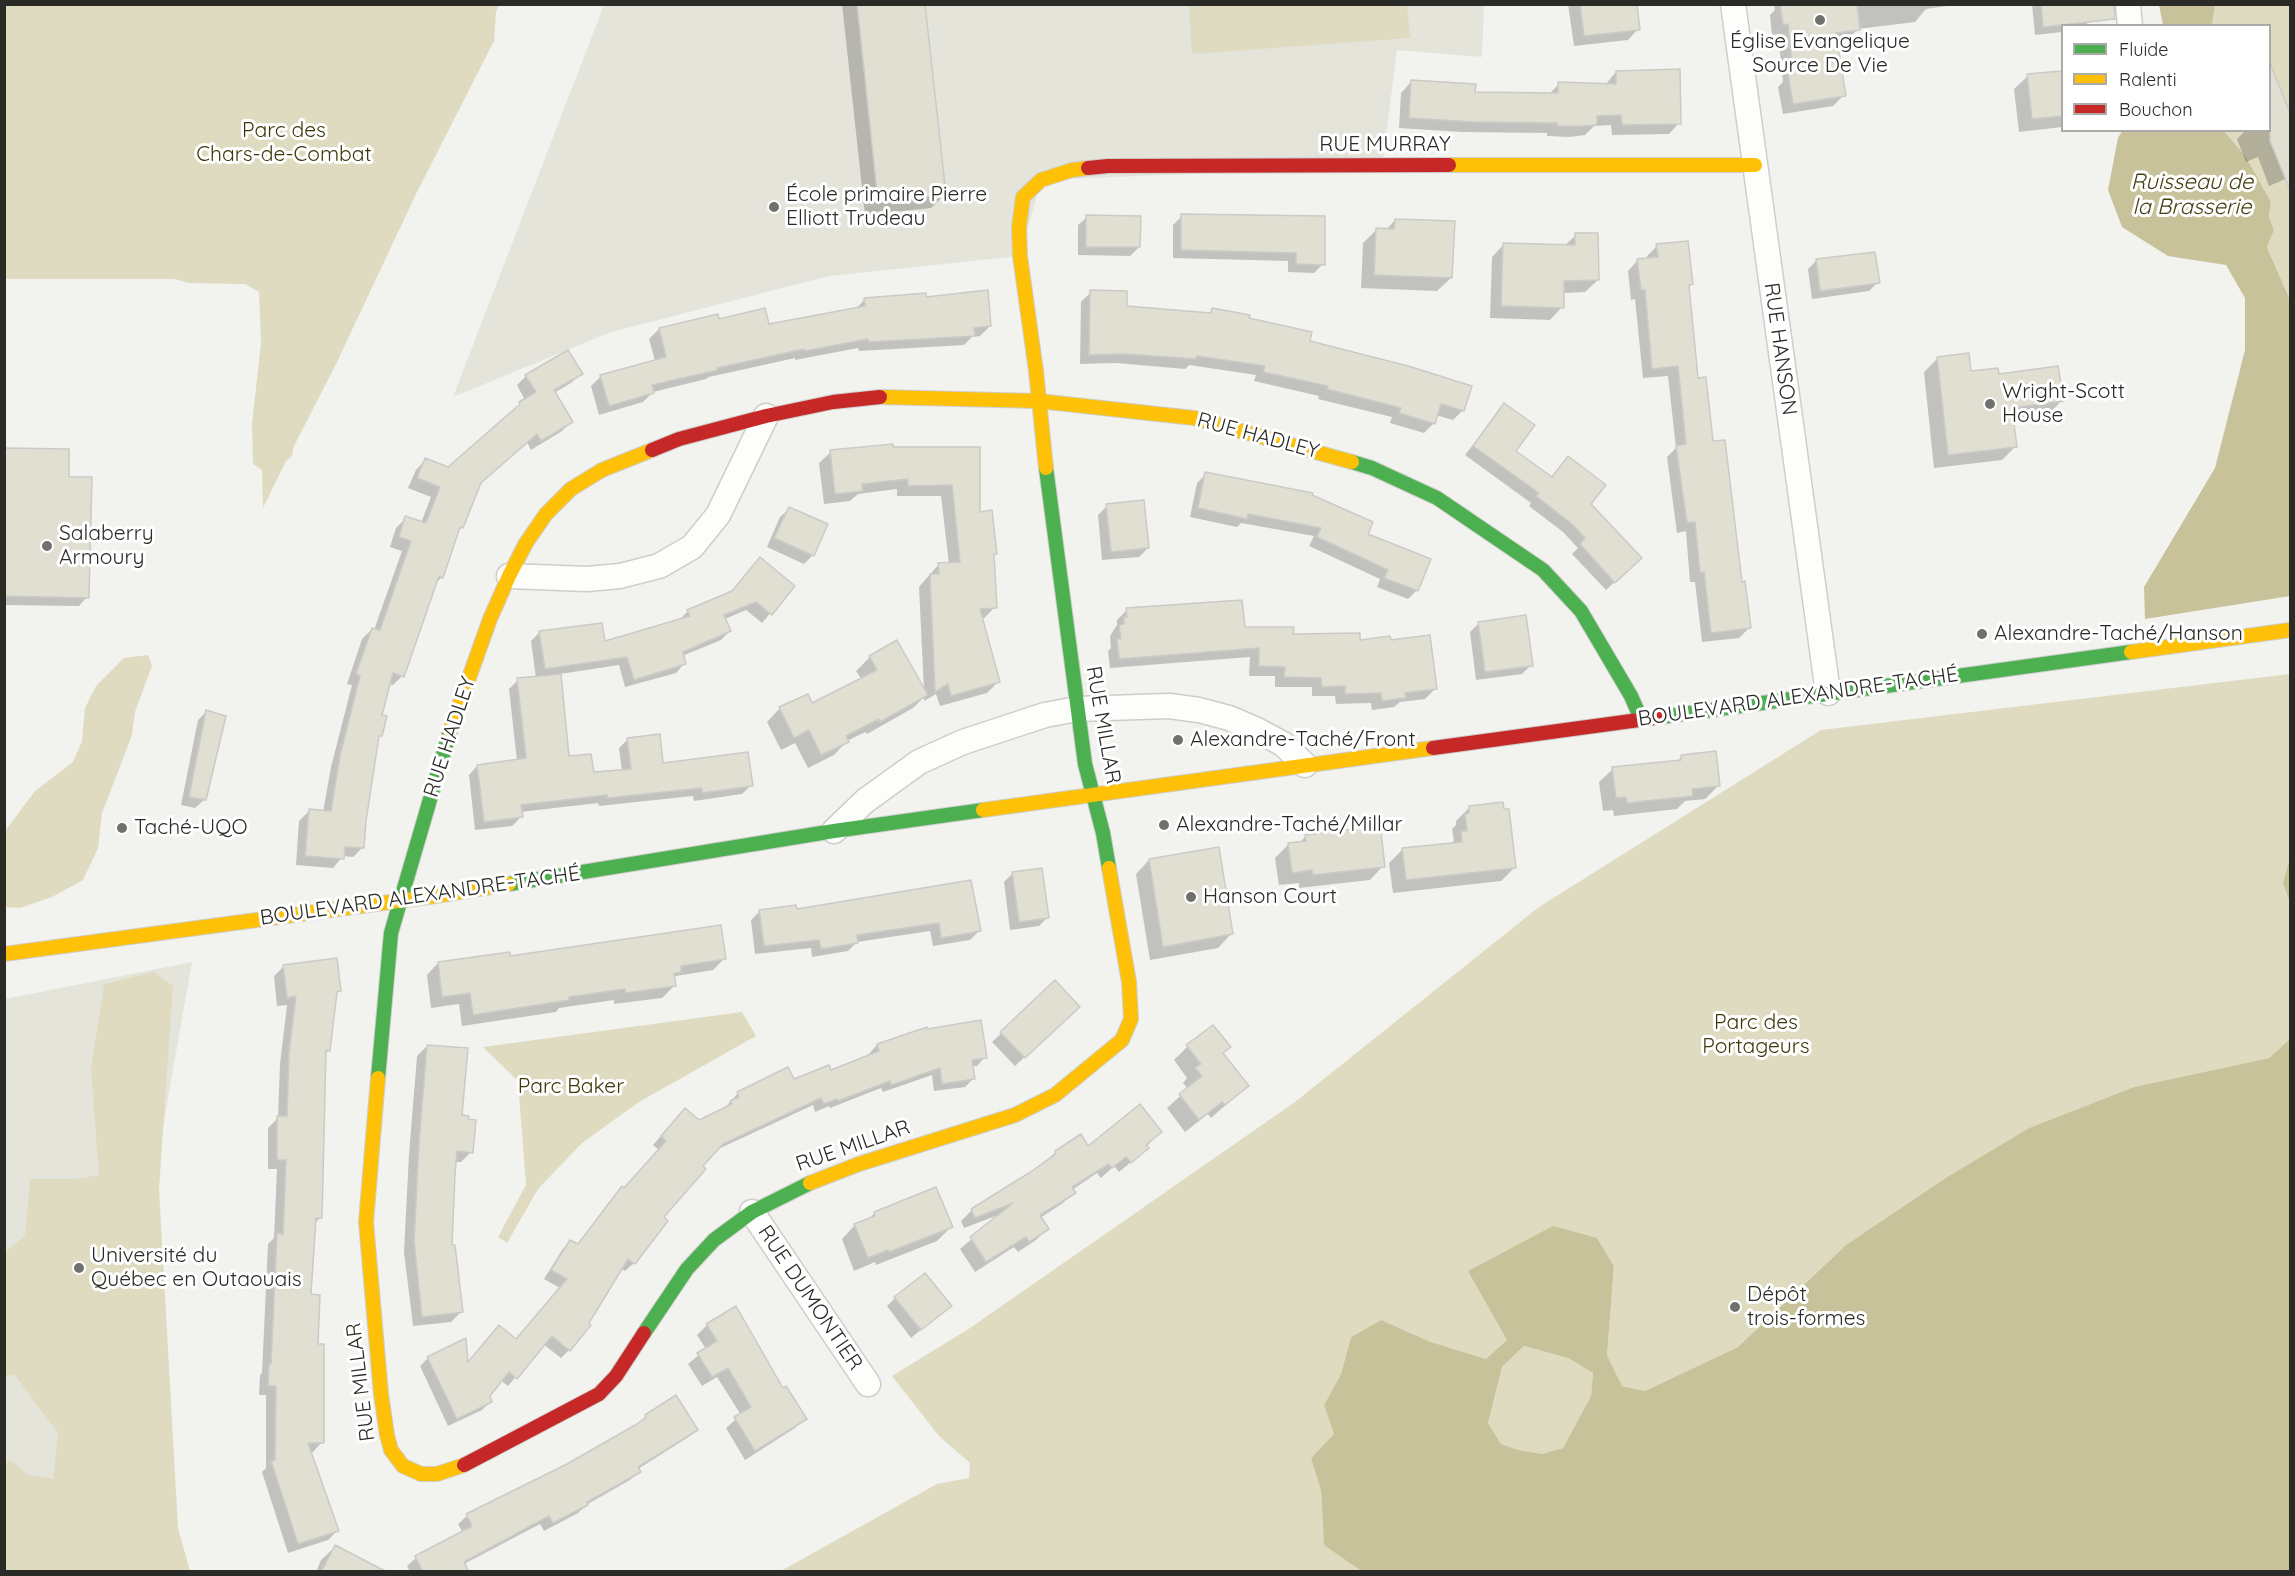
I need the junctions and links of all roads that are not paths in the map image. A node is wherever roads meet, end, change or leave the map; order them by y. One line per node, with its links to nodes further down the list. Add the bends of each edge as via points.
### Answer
1 (1733, 4): 4 (street, RUE HANSON)
2 (2128, 4): 3 (street)
3 (2130, 24)
4 (1755, 165): 5 (street, RUE MURRAY, via 1108,166 1072,170 1041,180); 10 (street, RUE HANSON)
5 (1023, 197): 6 (street, RUE MILLAR, via 1020,256)
6 (1038, 401): 7 (street, RUE HADLEY, via 888,396); 11 (street, RUE MILLAR); 12 (street, RUE HADLEY, via 1194,418 1372,468 1437,498 1543,570 1581,611)
7 (766, 416): 8 (street, RUE HADLEY, via 679,439 586,479 570,489 546,514); 8 (street, via 718,514 692,547 658,566 620,576)
8 (509, 576): 16 (street, RUE HADLEY, via 442,752)
9 (2290, 630): 10 (street, BOULEVARD ALEXANDRE-TACHÉ)
10 (1828, 693): 12 (street, BOULEVARD ALEXANDRE-TACHÉ)
11 (1077, 709): 13 (street, via 1169,706 1199,710 1257,730 1283,744); 14 (street, RUE MILLAR); 15 (street, via 963,742 919,762 865,801)
12 (1641, 719): 13 (street, BOULEVARD ALEXANDRE-TACHÉ)
13 (1305, 765): 14 (street, BOULEVARD ALEXANDRE-TACHÉ)
14 (1093, 795): 15 (street, BOULEVARD ALEXANDRE-TACHÉ); 18 (street, RUE MILLAR, via 1129,982 1131,1019 1122,1040 1055,1095 1015,1115 859,1164 796,1188)
15 (834, 831): 16 (street, BOULEVARD ALEXANDRE-TACHÉ)
16 (400, 901): 17 (street, BOULEVARD ALEXANDRE-TACHÉ); 18 (street, RUE MILLAR, via 391,933 366,1222 387,1435 391,1450 403,1466 421,1474 456,1469 599,1394 616,1376 699,1254)
17 (4, 954)
18 (752, 1212): 19 (street, RUE DUMONTIER)
19 (868, 1384)

